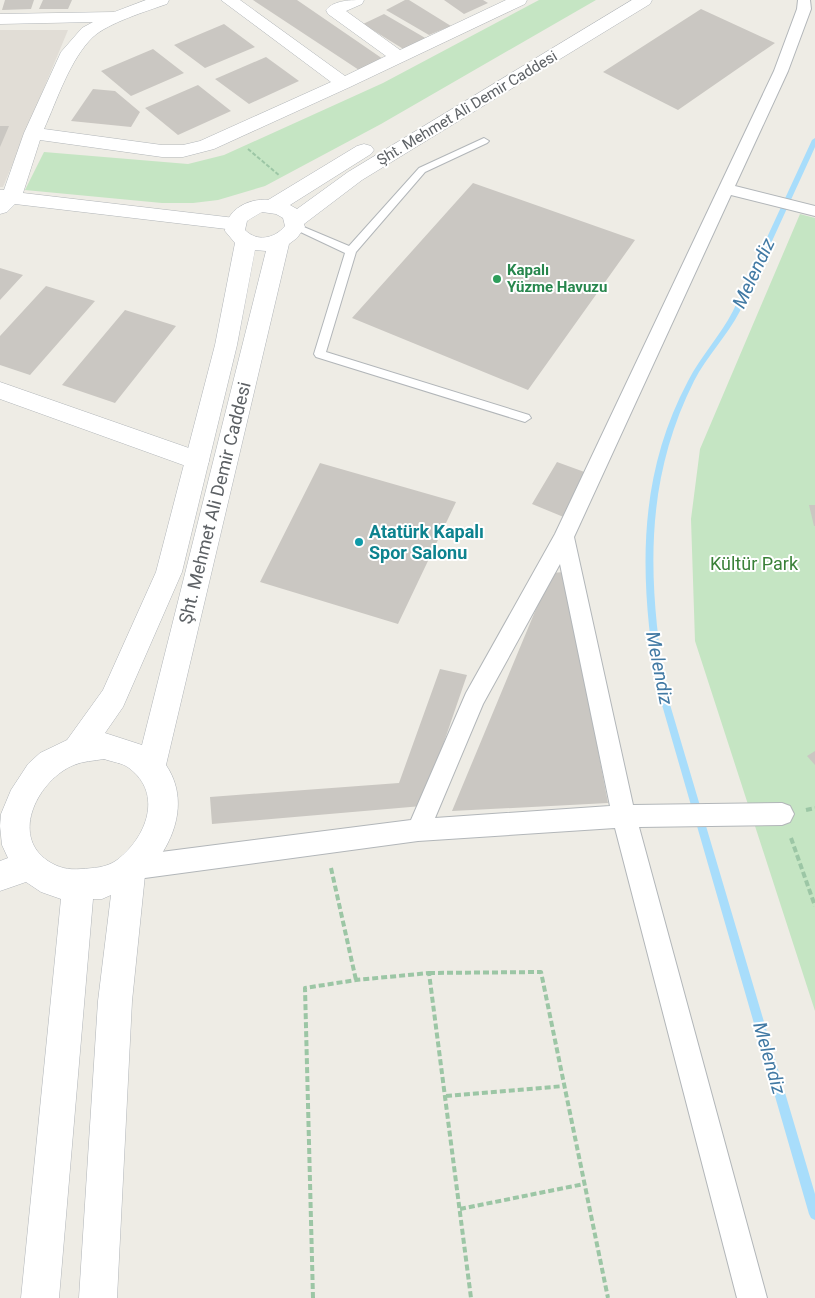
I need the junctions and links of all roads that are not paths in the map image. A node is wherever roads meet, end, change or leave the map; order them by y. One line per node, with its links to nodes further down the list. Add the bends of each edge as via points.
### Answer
1 (161, 0): 10 (main road)
2 (229, 0): 13 (main road)
3 (317, 0): 9 (main road)
4 (356, 0): 9 (main road)
5 (519, 0): 12 (main road)
6 (613, 0): 18 (main road, Şht. Mehmet Ali Demir Caddesi)
7 (644, 0): 20 (main road, Şht. Mehmet Ali Demir Caddesi, via 356,176)
8 (804, 0): 16 (street, via 804,10 781,71)
9 (334, 10): 12 (main road)
10 (117, 17): 11 (main road); 14 (main road, via 88,32 70,52)
11 (0, 19)
12 (399, 57): 13 (main road)
13 (344, 83): 14 (main road, via 231,134 183,151 162,152)
14 (33, 133): 17 (main road)
15 (484, 141): 22 (lane, via 422,170)
16 (726, 189): 19 (street); 26 (street)
17 (4, 200): 21 (main road)
18 (274, 206): 20 (main road, via 287,211); 21 (main road, via 243,212)
19 (815, 212)
20 (290, 230): 21 (main road, via 261,244); 22 (lane); 28 (main road, Şht. Mehmet Ali Demir Caddesi)
21 (240, 233): 25 (main road, Şht. Mehmet Ali Demir Caddesi, via 226,345)
22 (351, 251): 24 (lane, via 320,354)
23 (0, 390): 25 (main road)
24 (525, 418)
25 (197, 461): 27 (main road, Şht. Mehmet Ali Demir Caddesi, via 169,572 113,698)
26 (564, 537): 31 (street); 32 (street, via 474,700)
27 (78, 749): 28 (main road, via 122,748); 29 (main road, via 62,756 37,775)
28 (151, 766): 34 (main road, via 162,786 165,809 159,834 141,859)
29 (12, 801): 33 (main road, via 16,813 15,839)
30 (782, 814): 31 (street)
31 (624, 816): 32 (street); 39 (street)
32 (418, 830): 34 (street)
33 (29, 866): 35 (main road); 36 (main road, via 53,882)
34 (130, 868): 36 (main road, via 109,880); 38 (main road, via 115,1001)
35 (0, 876)
36 (78, 886): 37 (main road)
37 (40, 1298)
38 (98, 1298)
39 (752, 1298)

